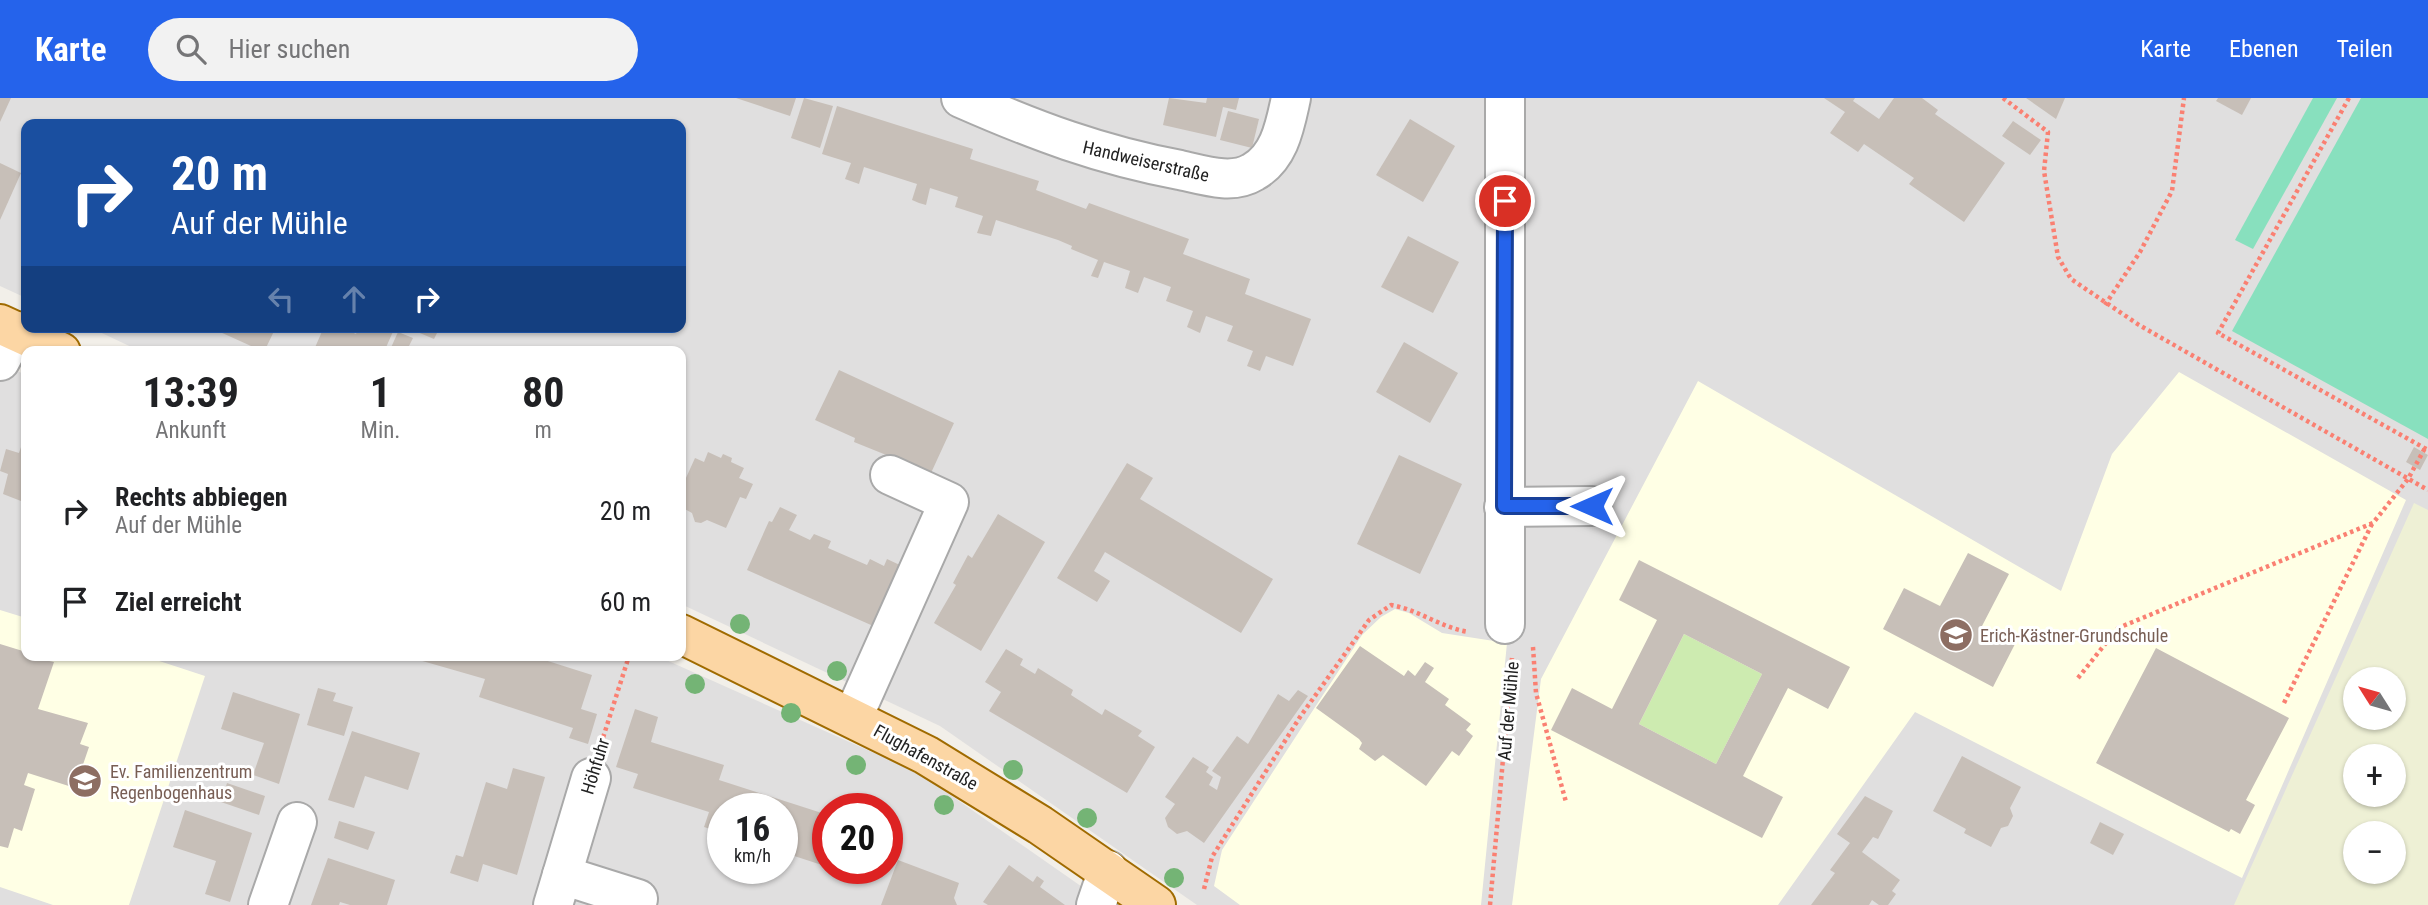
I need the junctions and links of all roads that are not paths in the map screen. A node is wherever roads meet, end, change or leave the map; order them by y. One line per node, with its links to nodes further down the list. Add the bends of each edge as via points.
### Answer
1 (961, 98): 2 (street, Handweiserstraße, via 1090,150 1235,178 1253,172 1270,158 1283,135)
2 (1291, 98)
3 (1505, 98): 7 (street)
4 (5, 339): 5 (main road)
5 (35, 346)
6 (890, 475): 11 (street, via 949,502)
7 (1504, 506): 8 (street); 9 (street)
8 (1592, 506)
9 (1504, 632)
10 (686, 636): 11 (main road, Flughafenstraße)
11 (853, 717): 14 (main road, Flughafenstraße, via 926,755)
12 (591, 778): 15 (street, Höhfuhr)
13 (297, 822): 17 (street)
14 (1102, 887): 18 (main road, Flughafenstraße)
15 (557, 890): 16 (street, Höhfuhr)
16 (638, 900)
17 (268, 905)
18 (1156, 905)

